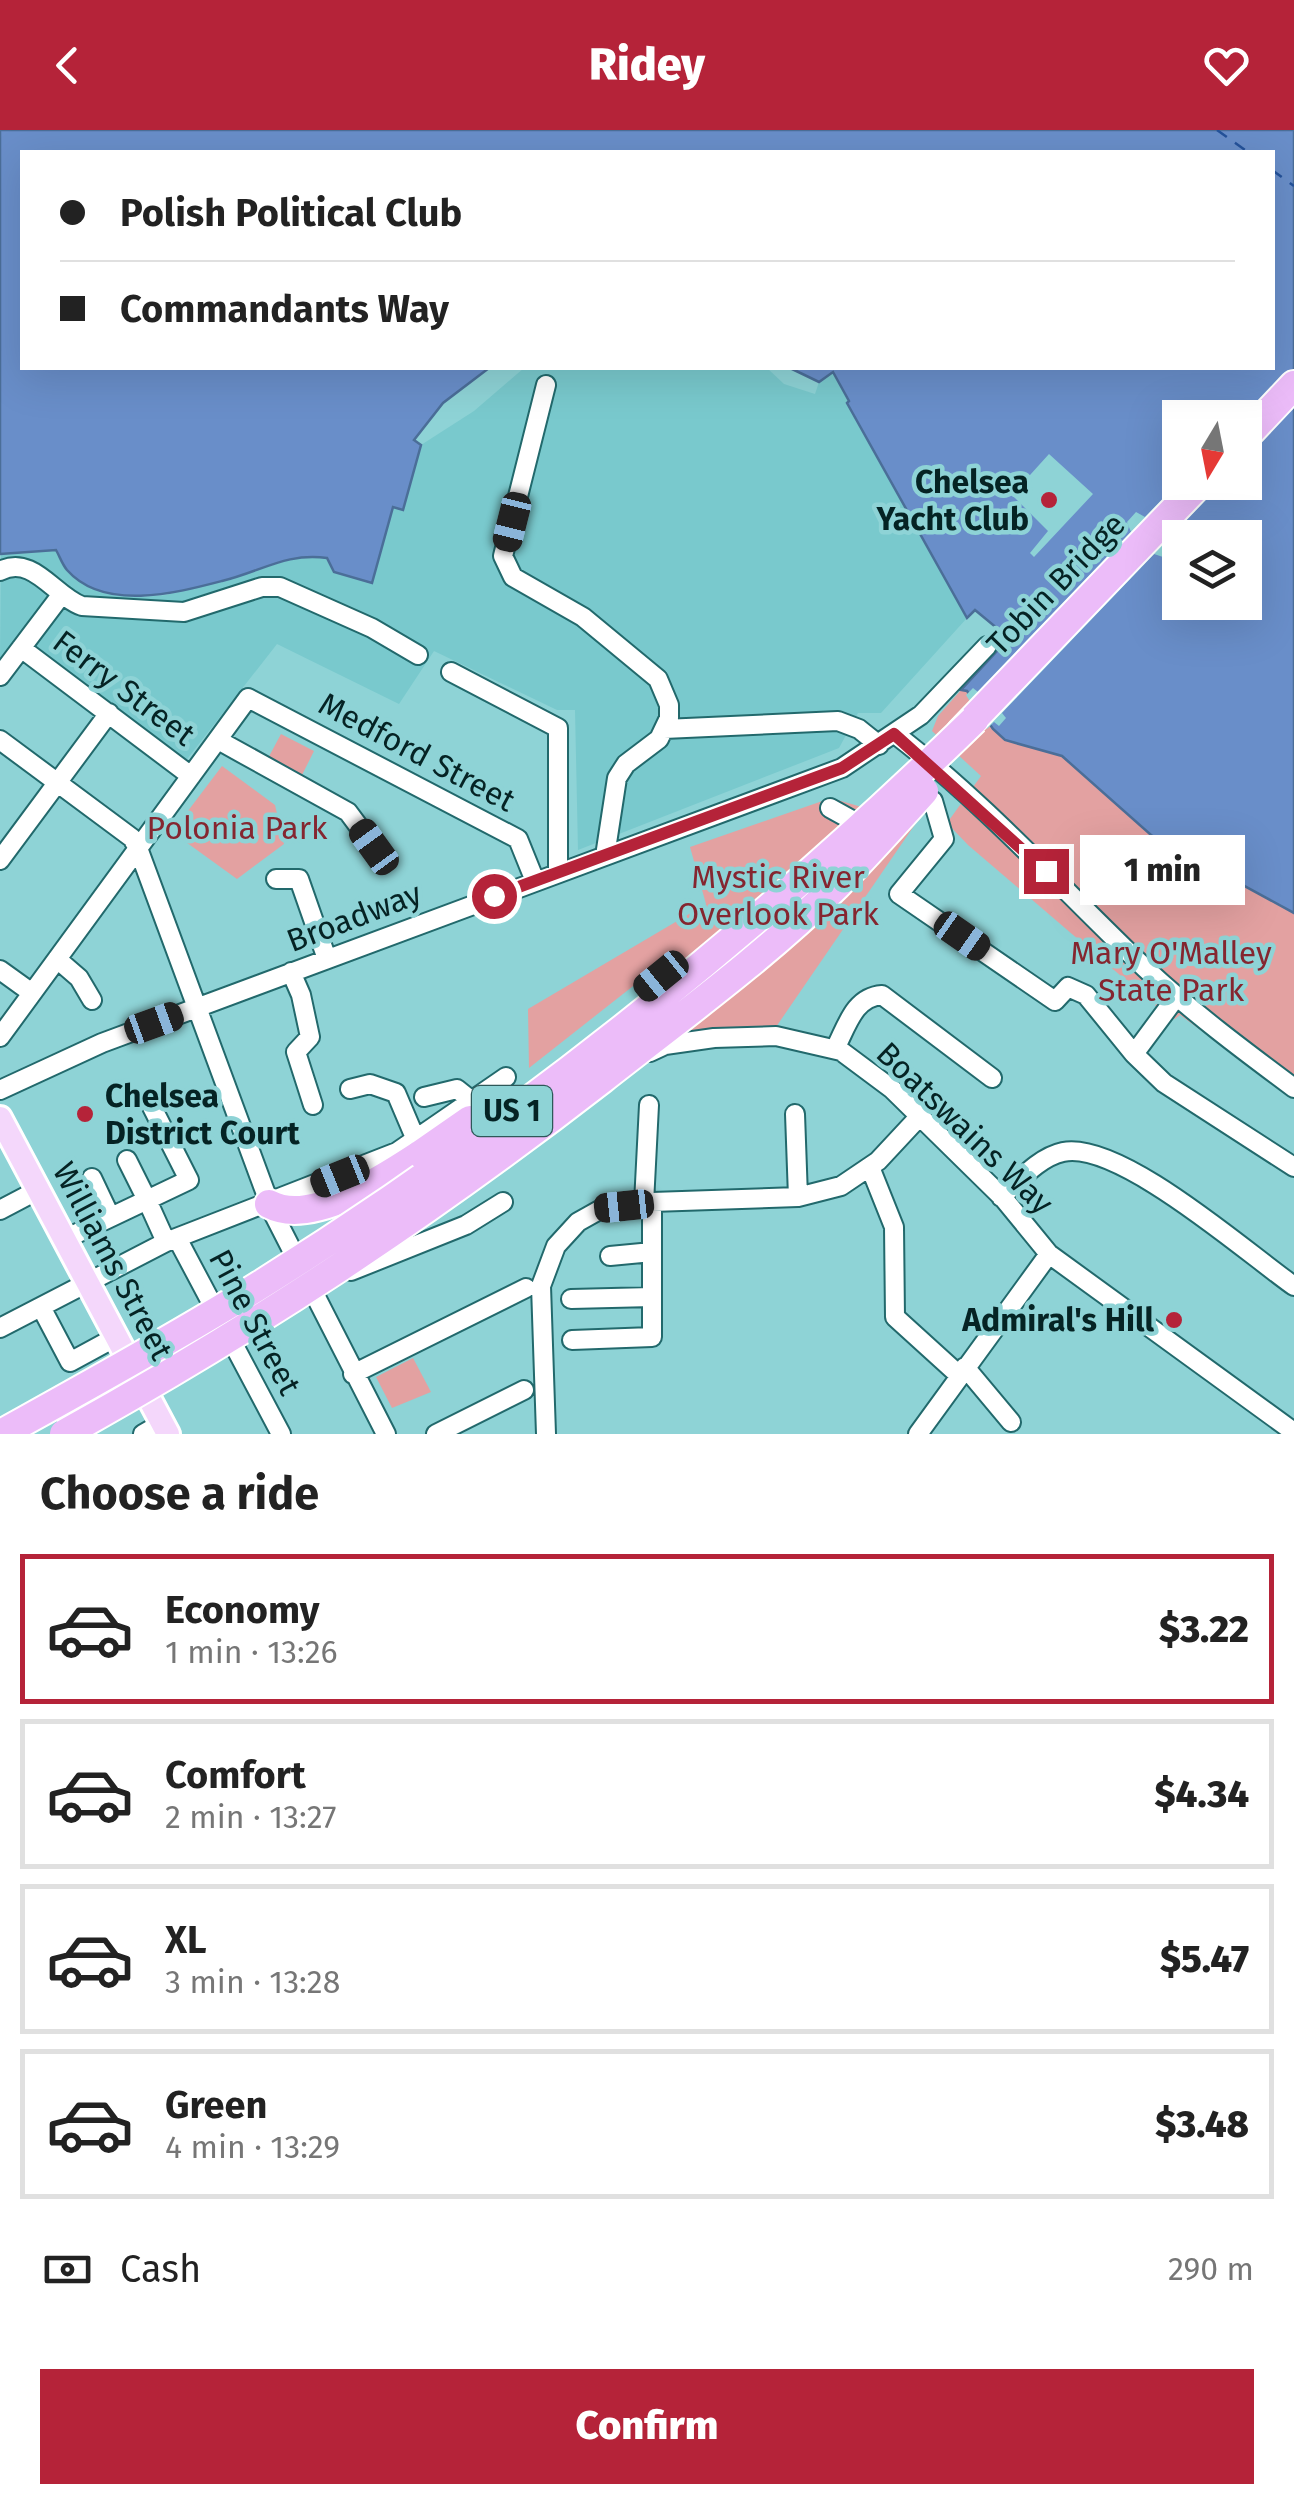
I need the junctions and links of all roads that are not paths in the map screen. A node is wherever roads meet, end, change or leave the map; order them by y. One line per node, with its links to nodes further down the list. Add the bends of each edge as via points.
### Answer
1 (546, 385): 14 (street, via 503,556 507,568 583,617 658,680 668,705)
2 (1294, 385): 3 (highway)
3 (1262, 418)
4 (1184, 500): 13 (highway, Tobin Bridge / US 1, bridge)
5 (0, 571): 6 (street, via 26,567)
6 (62, 594): 8 (street); 9 (street, via 82,606 184,612 280,587)
7 (987, 646): 17 (street, Broadway, via 921,715)
8 (21, 648): 11 (street); 12 (street, Ferry Street)
9 (418, 654)
10 (451, 672): 27 (street, via 558,728)
11 (0, 676)
12 (108, 713): 18 (street, Ferry Street); 20 (street)
13 (968, 726): 54 (highway, bridge, via 879,788 638,995 514,1089); 90 (highway, US 1, bridge, via 693,971 446,1161 244,1296); 91 (highway, bridge, via 928,786 836,886 639,1050 386,1240)
14 (664, 729): 17 (street, via 838,721); 25 (street, via 617,778)
15 (0, 740): 20 (street)
16 (218, 740): 18 (street); 23 (street, via 348,812); 29 (street, Medford Street, via 248,698 518,839)
17 (887, 740): 19 (street); 25 (street, Broadway, via 842,768)
18 (191, 776): 24 (street)
19 (950, 783): 21 (street); 35 (street)
20 (57, 784): 24 (street); 26 (street)
21 (933, 800): 22 (street, via 908,826 864,829); 40 (street, via 944,839 900,894 1056,1000 1068,987 1086,995)
22 (830, 808)
23 (374, 847)
24 (138, 848): 30 (street); 37 (street)
25 (604, 856): 27 (street, Broadway)
26 (0, 860)
27 (558, 873): 29 (street, Broadway)
28 (276, 879): 31 (street, via 299,878)
29 (535, 881): 31 (street, Broadway)
30 (58, 959): 34 (street); 36 (street)
31 (327, 959): 33 (street, Broadway)
32 (0, 970): 34 (street)
33 (292, 972): 37 (street, Broadway); 48 (street, via 310,1037 296,1052)
34 (32, 993): 38 (street)
35 (1177, 996): 40 (street); 43 (street)
36 (92, 1000)
37 (197, 1008): 44 (street, Broadway); 65 (street)
38 (0, 1038)
39 (835, 1049): 42 (street, via 858,1004 882,995); 52 (street, Boatswains Way); 73 (street, Boatswains Way, via 776,1036 665,1045 585,1085)
40 (1134, 1054): 57 (street, via 1164,1083)
41 (506, 1077): 47 (street)
42 (992, 1078)
43 (1294, 1088)
44 (0, 1090)
45 (350, 1090): 54 (street, via 370,1084 396,1093)
46 (424, 1097): 47 (street, via 452,1088)
47 (472, 1101): 54 (street)
48 (313, 1104)
49 (649, 1105): 64 (street)
50 (152, 1106): 62 (street, via 189,1180)
51 (795, 1114): 60 (street)
52 (919, 1117): 56 (street); 61 (street, Boatswains Way)
53 (0, 1118): 59 (main road, Williams Street)
54 (414, 1147): 65 (highway, via 366,1188 336,1200 294,1211)
55 (127, 1160): 62 (street, Pine Street)
56 (870, 1166): 60 (street, via 841,1186); 84 (street, via 894,1227 895,1317)
57 (1294, 1167)
58 (92, 1178): 67 (street)
59 (38, 1190): 66 (street); 68 (main road, Williams Street)
60 (798, 1197): 64 (street)
61 (1001, 1197): 71 (street, Boatswains Way); 75 (street, via 1040,1163 1080,1150 1150,1181)
62 (147, 1200): 67 (street); 69 (street, Pine Street)
63 (503, 1202): 77 (street, via 466,1225)
64 (648, 1203): 70 (street); 95 (street, via 603,1208 556,1246 541,1286)
65 (269, 1204): 69 (street); 73 (street)
66 (0, 1210)
67 (110, 1216): 68 (street)
68 (64, 1240): 74 (main road, Williams Street)
69 (171, 1240): 74 (street); 92 (street, Pine Street)
70 (652, 1252): 72 (street); 78 (street)
71 (1049, 1254): 84 (street); 89 (street, Boatswains Way)
72 (610, 1256)
73 (301, 1272): 77 (street)
74 (87, 1282): 80 (street); 82 (main road, Williams Street)
75 (1294, 1286)
76 (526, 1288): 85 (street)
77 (310, 1290): 85 (street)
78 (652, 1297): 79 (street); 83 (street, via 652,1337)
79 (571, 1298)
80 (41, 1307): 81 (street); 82 (street, via 70,1362)
81 (0, 1328)
82 (116, 1337): 88 (main road, Williams Street)
83 (572, 1340)
84 (963, 1372): 87 (street); 96 (street)
85 (354, 1374): 93 (street)
86 (524, 1390): 94 (street)
87 (1011, 1422)
88 (158, 1430)
89 (1294, 1432)
90 (1, 1434)
91 (64, 1434)
92 (281, 1434)
93 (386, 1434)
94 (436, 1434)
95 (546, 1434)
96 (918, 1434)

